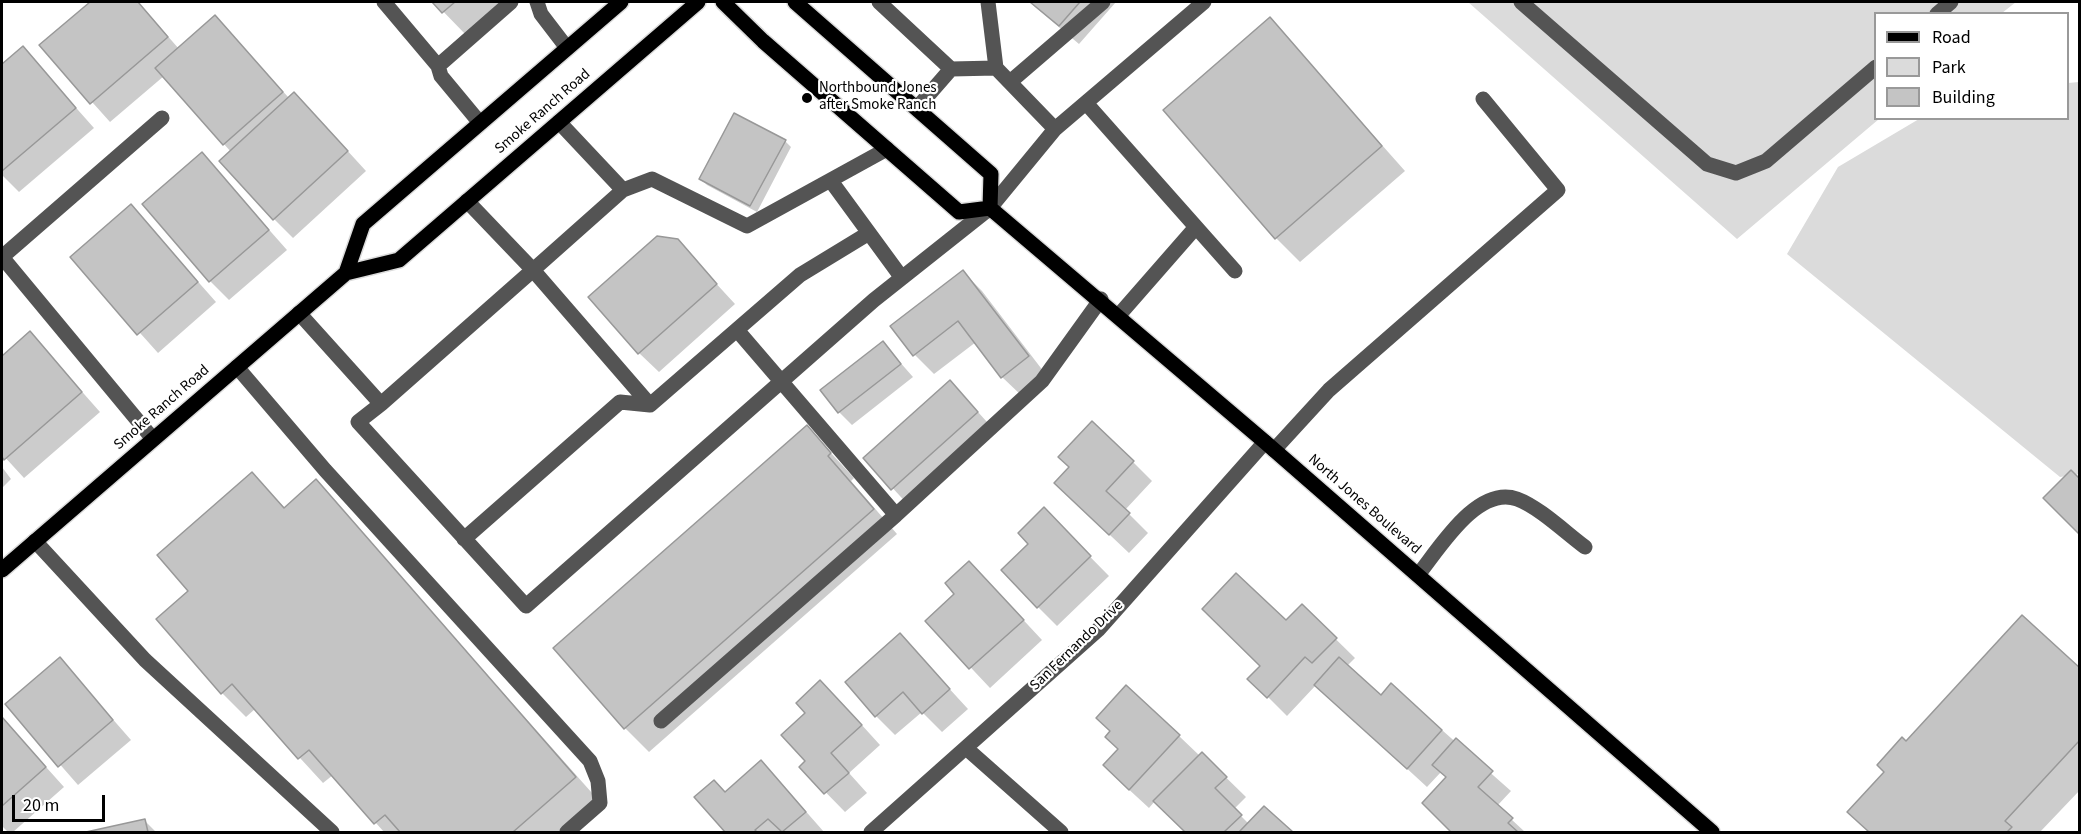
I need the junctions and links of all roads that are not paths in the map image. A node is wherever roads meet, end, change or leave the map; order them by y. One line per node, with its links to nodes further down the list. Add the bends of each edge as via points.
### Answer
1 (384, 2): 16 (street)
2 (511, 2): 16 (street)
3 (537, 2): 15 (street, via 541,14)
4 (621, 2): 15 (main road, Smoke Ranch Road)
5 (698, 2): 25 (main road, Smoke Ranch Road)
6 (723, 2): 28 (main road)
7 (795, 2): 23 (main road)
8 (879, 2): 19 (street)
9 (988, 2): 17 (street)
10 (1103, 2): 20 (street)
11 (1204, 2): 22 (street)
12 (1521, 2): 18 (street, via 1707,164 1736,173 1766,161)
13 (1951, 2): 14 (street)
14 (1939, 12)
15 (567, 48): 26 (main road, Smoke Ranch Road)
16 (438, 66): 26 (street, via 441,76)
17 (996, 68): 19 (street); 20 (street)
18 (1874, 68)
19 (951, 69): 23 (street)
20 (1010, 82): 27 (street)
21 (1483, 99): 48 (street, San Fernando Drive, via 1558,190)
22 (1086, 103): 27 (street); 33 (street)
23 (917, 108): 32 (main road, via 991,174)
24 (162, 118): 47 (street, via 2,257)
25 (559, 122): 30 (street); 31 (main road, Smoke Ranch Road)
26 (480, 123): 37 (main road, Smoke Ranch Road, via 363,224)
27 (1055, 129): 32 (street)
28 (887, 149): 29 (street); 32 (main road, via 959,212)
29 (831, 181): 30 (street, via 747,226 652,179); 34 (street)
30 (623, 190): 35 (street)
31 (467, 201): 35 (street); 37 (main road, Smoke Ranch Road, via 399,260)
32 (990, 208): 38 (street); 39 (main road, North Jones Boulevard)
33 (1196, 227): 36 (street); 41 (street)
34 (869, 233): 38 (street); 42 (street, via 800,275)
35 (533, 270): 45 (street); 46 (street)
36 (1235, 271)
37 (345, 273): 40 (main road, Smoke Ranch Road)
38 (902, 278): 44 (street)
39 (1101, 299): 41 (main road, North Jones Boulevard); 49 (street, via 1042,381)
40 (299, 313): 43 (main road, Smoke Ranch Road); 45 (street)
41 (1119, 315): 48 (main road, North Jones Boulevard)
42 (737, 330): 44 (street); 46 (street)
43 (237, 367): 47 (main road, Smoke Ranch Road); 58 (street, via 325,470 590,761 598,781 600,803)
44 (781, 380): 49 (street); 50 (street, via 526,606)
45 (381, 404): 50 (street, via 358,422)
46 (650, 405): 50 (street, via 620,402)
47 (153, 439): 51 (main road, Smoke Ranch Road)
48 (1270, 446): 54 (main road, North Jones Boulevard); 56 (street, San Fernando Drive, via 1098,630)
49 (896, 515): 55 (street)
50 (464, 539)
51 (35, 541): 53 (main road, Smoke Ranch Road); 57 (street, via 145,660)
52 (1585, 547): 54 (street, via 1518,500 1495,498 1470,511)
53 (2, 570)
54 (1418, 575): 61 (main road, North Jones Boulevard)
55 (661, 721)
56 (966, 748): 59 (street, San Fernando Drive); 60 (street)
57 (332, 832)
58 (567, 832)
59 (871, 832)
60 (1061, 832)
61 (1712, 832)

